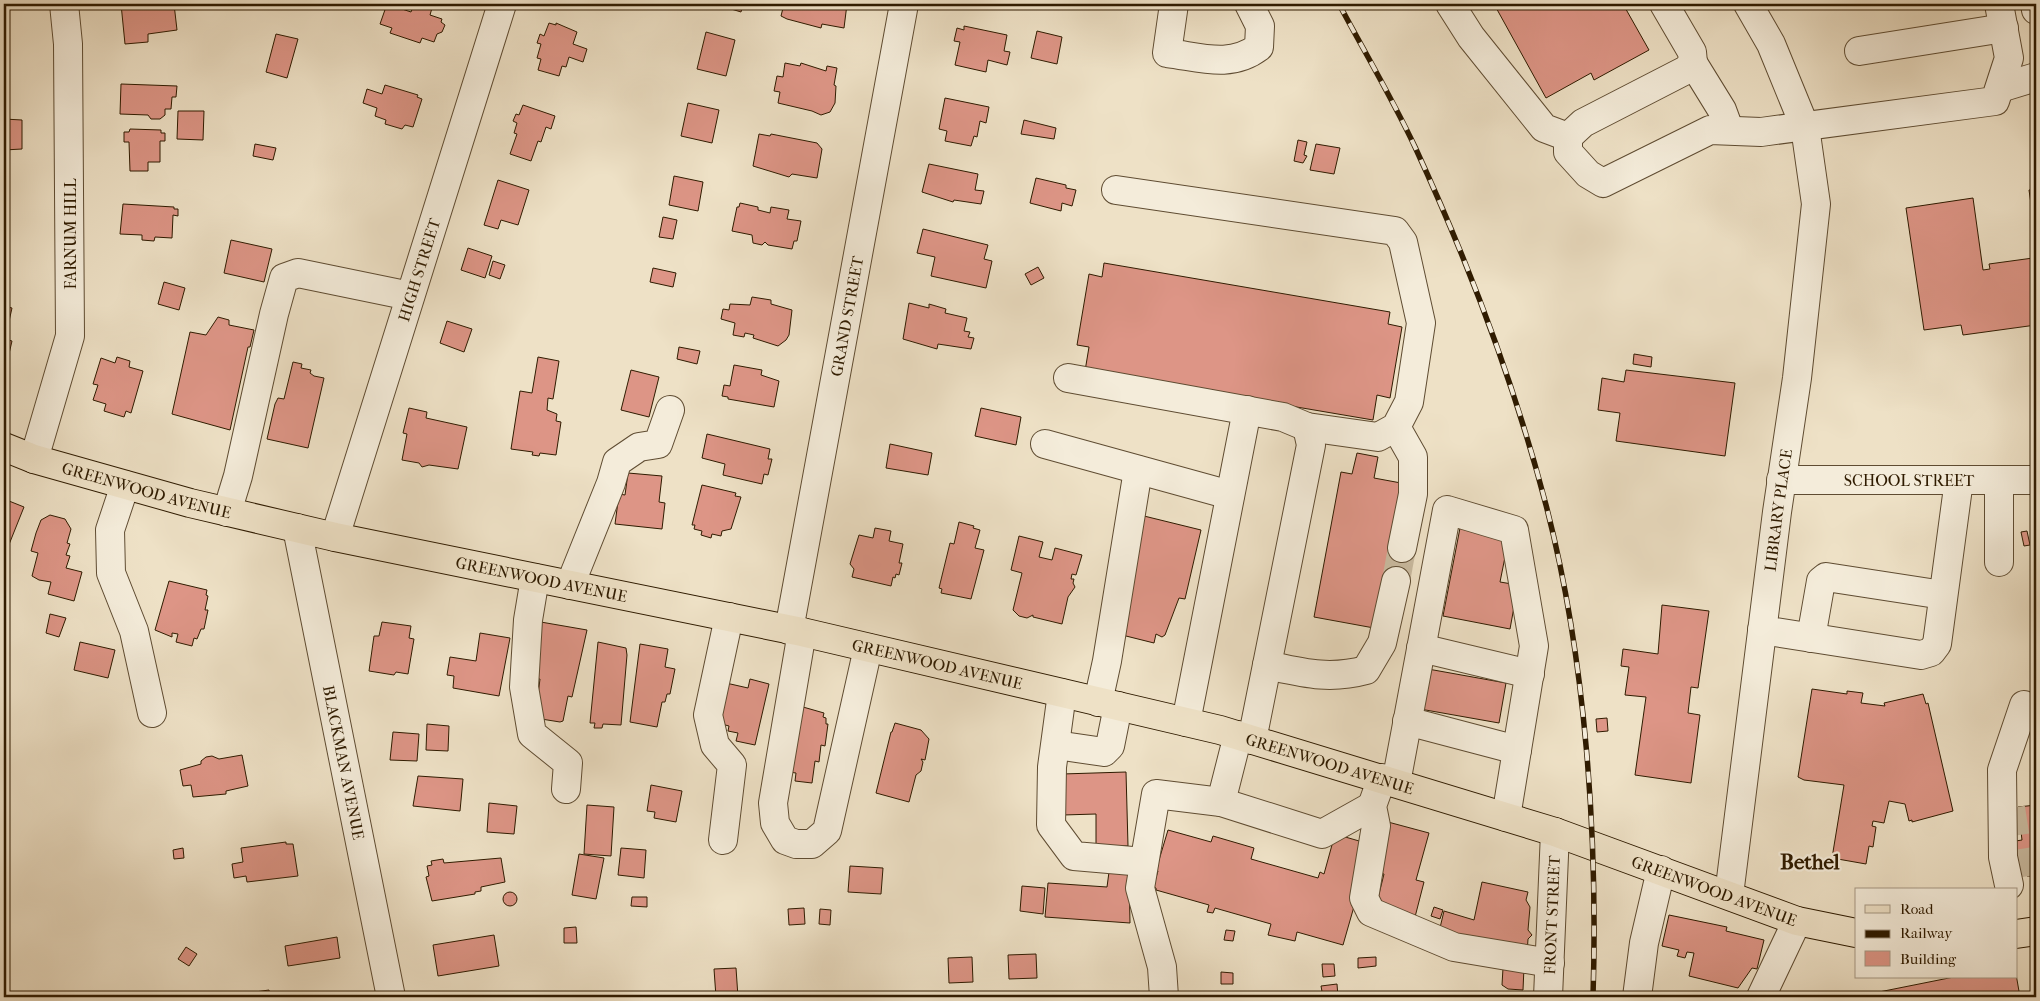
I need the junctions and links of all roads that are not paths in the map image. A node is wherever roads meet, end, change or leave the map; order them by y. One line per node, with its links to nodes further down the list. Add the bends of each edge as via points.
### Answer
1 (64, 4): 28 (street, FARNUM HILL, via 68,44 70,336)
2 (502, 4): 20 (street, HIGH STREET)
3 (904, 4): 47 (street, GRAND STREET)
4 (1174, 4): 5 (street, via 1167,53 1237,60 1259,47 1260,26)
5 (1249, 4)
6 (1450, 4): 18 (street, via 1471,37 1544,128)
7 (1664, 4): 13 (street, via 1692,52)
8 (1748, 4): 16 (street, LIBRARY PLACE, via 1771,44)
9 (2034, 4): 10 (street)
10 (2036, 10)
11 (2001, 16): 12 (street); 15 (street, via 2009,58)
12 (1859, 51)
13 (1693, 63): 17 (street, via 1722,110); 18 (street, via 1686,70 1583,123)
14 (2036, 77): 15 (street)
15 (2000, 88): 16 (street, via 1995,101)
16 (1805, 127): 17 (street, via 1760,132); 30 (street, LIBRARY PLACE, via 1816,204 1797,378)
17 (1729, 129): 18 (street, via 1710,130 1603,183 1588,174 1568,152)
18 (1568, 137)
19 (1116, 190): 25 (street, via 1395,231 1403,242 1421,324 1409,402)
20 (410, 296): 36 (street, via 298,273 284,278); 38 (street, HIGH STREET)
21 (1068, 378): 23 (street)
22 (670, 410): 43 (street, via 658,444 639,447 617,462)
23 (1247, 410): 24 (street, via 1283,417); 35 (street)
24 (1306, 427): 25 (street, via 1378,437); 51 (street, via 1311,445)
25 (1396, 427): 39 (street, via 1414,457 1412,494)
26 (1045, 444): 29 (street)
27 (4, 447): 28 (main road, GREENWOOD AVENUE)
28 (34, 459): 34 (main road, GREENWOOD AVENUE)
29 (1138, 470): 35 (street); 54 (street, via 1108,661)
30 (1781, 480): 31 (street, SCHOOL STREET); 46 (street, LIBRARY PLACE)
31 (1959, 480): 32 (street, SCHOOL STREET); 44 (street)
32 (1999, 480): 33 (street, SCHOOL STREET); 40 (street)
33 (2036, 480)
34 (125, 484): 36 (main road, GREENWOOD AVENUE); 56 (street, via 110,530 111,573 134,631)
35 (1230, 495): 58 (street)
36 (227, 512): 37 (main road, GREENWOOD AVENUE)
37 (297, 528): 38 (main road, GREENWOOD AVENUE); 80 (street, BLACKMAN AVENUE)
38 (336, 537): 41 (main road, GREENWOOD AVENUE)
39 (1402, 548)
40 (1999, 562)
41 (535, 578): 43 (main road, GREENWOOD AVENUE); 64 (street, via 527,629 524,687 532,734 568,763)
42 (1396, 581): 51 (street, via 1382,643 1366,670 1342,677 1304,674)
43 (570, 585): 45 (main road, GREENWOOD AVENUE)
44 (1943, 595): 48 (street, via 1936,644 1926,654); 48 (street, via 1826,577 1821,581)
45 (729, 617): 47 (main road, GREENWOOD AVENUE); 70 (street, via 708,715 715,745 732,765)
46 (1762, 630): 48 (street); 74 (street, LIBRARY PLACE)
47 (796, 631): 49 (main road, GREENWOOD AVENUE); 49 (street, GRAND STREET, via 773,803 775,823 785,840 796,844 812,844 827,831)
48 (1811, 638)
49 (868, 648): 53 (main road, GREENWOOD AVENUE)
50 (1421, 648): 52 (street); 52 (street, via 1447,510 1514,530 1534,646); 57 (street)
51 (1267, 665): 59 (street)
52 (1530, 674): 61 (street)
53 (1062, 693): 54 (main road, GREENWOOD AVENUE); 60 (street)
54 (1108, 704): 58 (main road, GREENWOOD AVENUE); 60 (street, via 1110,746 1104,752)
55 (2024, 704): 62 (street)
56 (152, 713)
57 (1407, 721): 61 (street); 63 (street)
58 (1186, 722): 59 (main road, GREENWOOD AVENUE)
59 (1245, 737): 63 (main road, GREENWOOD AVENUE); 65 (street)
60 (1056, 745): 71 (street, via 1052,767 1051,825 1074,856)
61 (1517, 750): 68 (street)
62 (2002, 770): 66 (street); 73 (street, via 2004,857)
63 (1389, 780): 67 (street); 68 (main road, GREENWOOD AVENUE)
64 (566, 789)
65 (1221, 802): 67 (street, via 1322,834); 71 (street, via 1156,794)
66 (2010, 804)
67 (1372, 806): 79 (street, via 1376,826 1364,898 1370,912 1454,947)
68 (1506, 816): 69 (main road, GREENWOOD AVENUE)
69 (1555, 832): 72 (main road, GREENWOOD AVENUE); 79 (street, FRONT STREET)
70 (723, 840)
71 (1144, 862): 81 (street, via 1140,888 1162,967)
72 (1660, 870): 74 (main road, GREENWOOD AVENUE); 83 (street, via 1644,943)
73 (2015, 888)
74 (1729, 895): 75 (main road, GREENWOOD AVENUE)
75 (1798, 921): 77 (main road, GREENWOOD AVENUE); 84 (street)
76 (2036, 932): 78 (main road)
77 (1855, 934)
78 (2018, 934)
79 (1550, 963): 82 (street, FRONT STREET)
80 (391, 997)
81 (1164, 997)
82 (1548, 997)
83 (1637, 997)
84 (1761, 997)

